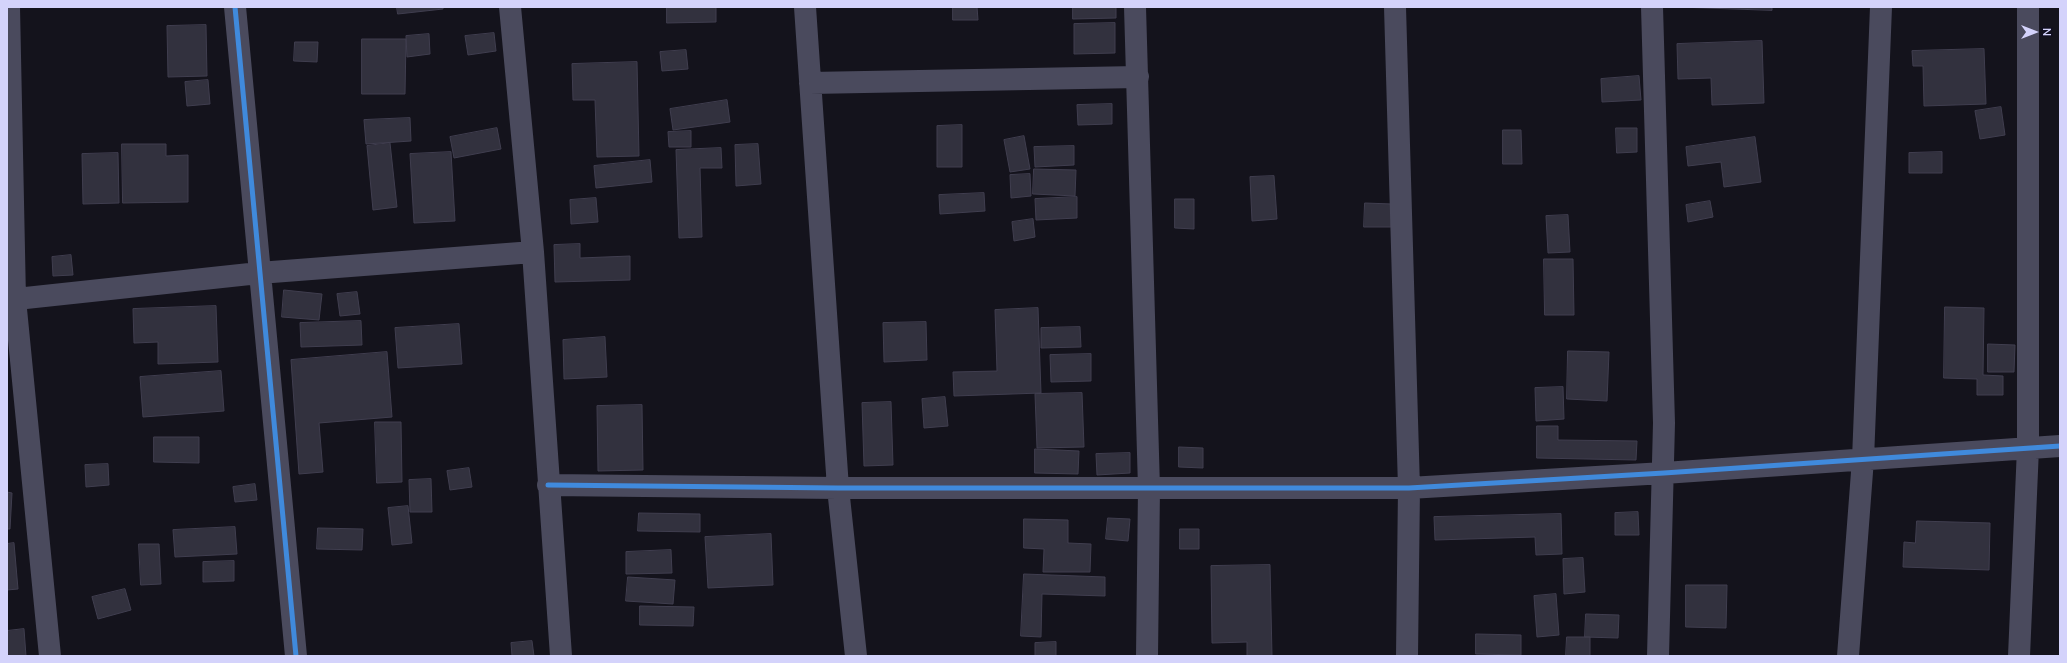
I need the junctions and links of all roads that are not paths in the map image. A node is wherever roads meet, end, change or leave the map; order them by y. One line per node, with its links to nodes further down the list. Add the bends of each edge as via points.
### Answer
1 (9, 7): 14 (street)
2 (235, 7): 13 (street)
3 (510, 7): 12 (street)
4 (805, 7): 11 (street)
5 (1135, 7): 10 (street)
6 (1395, 7): 22 (street)
7 (1652, 7): 18 (street)
8 (1881, 7): 17 (street)
9 (2028, 7): 16 (street)
10 (1138, 77): 11 (street); 21 (street)
11 (810, 83): 20 (street)
12 (533, 252): 13 (street); 19 (street)
13 (259, 273): 14 (street); 24 (street)
14 (11, 300): 23 (street)
15 (2060, 446): 16 (street)
16 (2028, 448): 17 (street); 31 (street)
17 (1863, 459): 18 (street); 30 (street)
18 (1664, 473): 22 (street); 29 (street)
19 (548, 485): 20 (street); 25 (street)
20 (838, 488): 21 (street); 26 (street)
21 (1149, 488): 22 (street); 27 (street)
22 (1409, 488): 28 (street)
23 (50, 656)
24 (296, 656)
25 (561, 656)
26 (856, 656)
27 (1147, 656)
28 (1407, 656)
29 (1658, 656)
30 (1848, 656)
31 (2019, 656)

